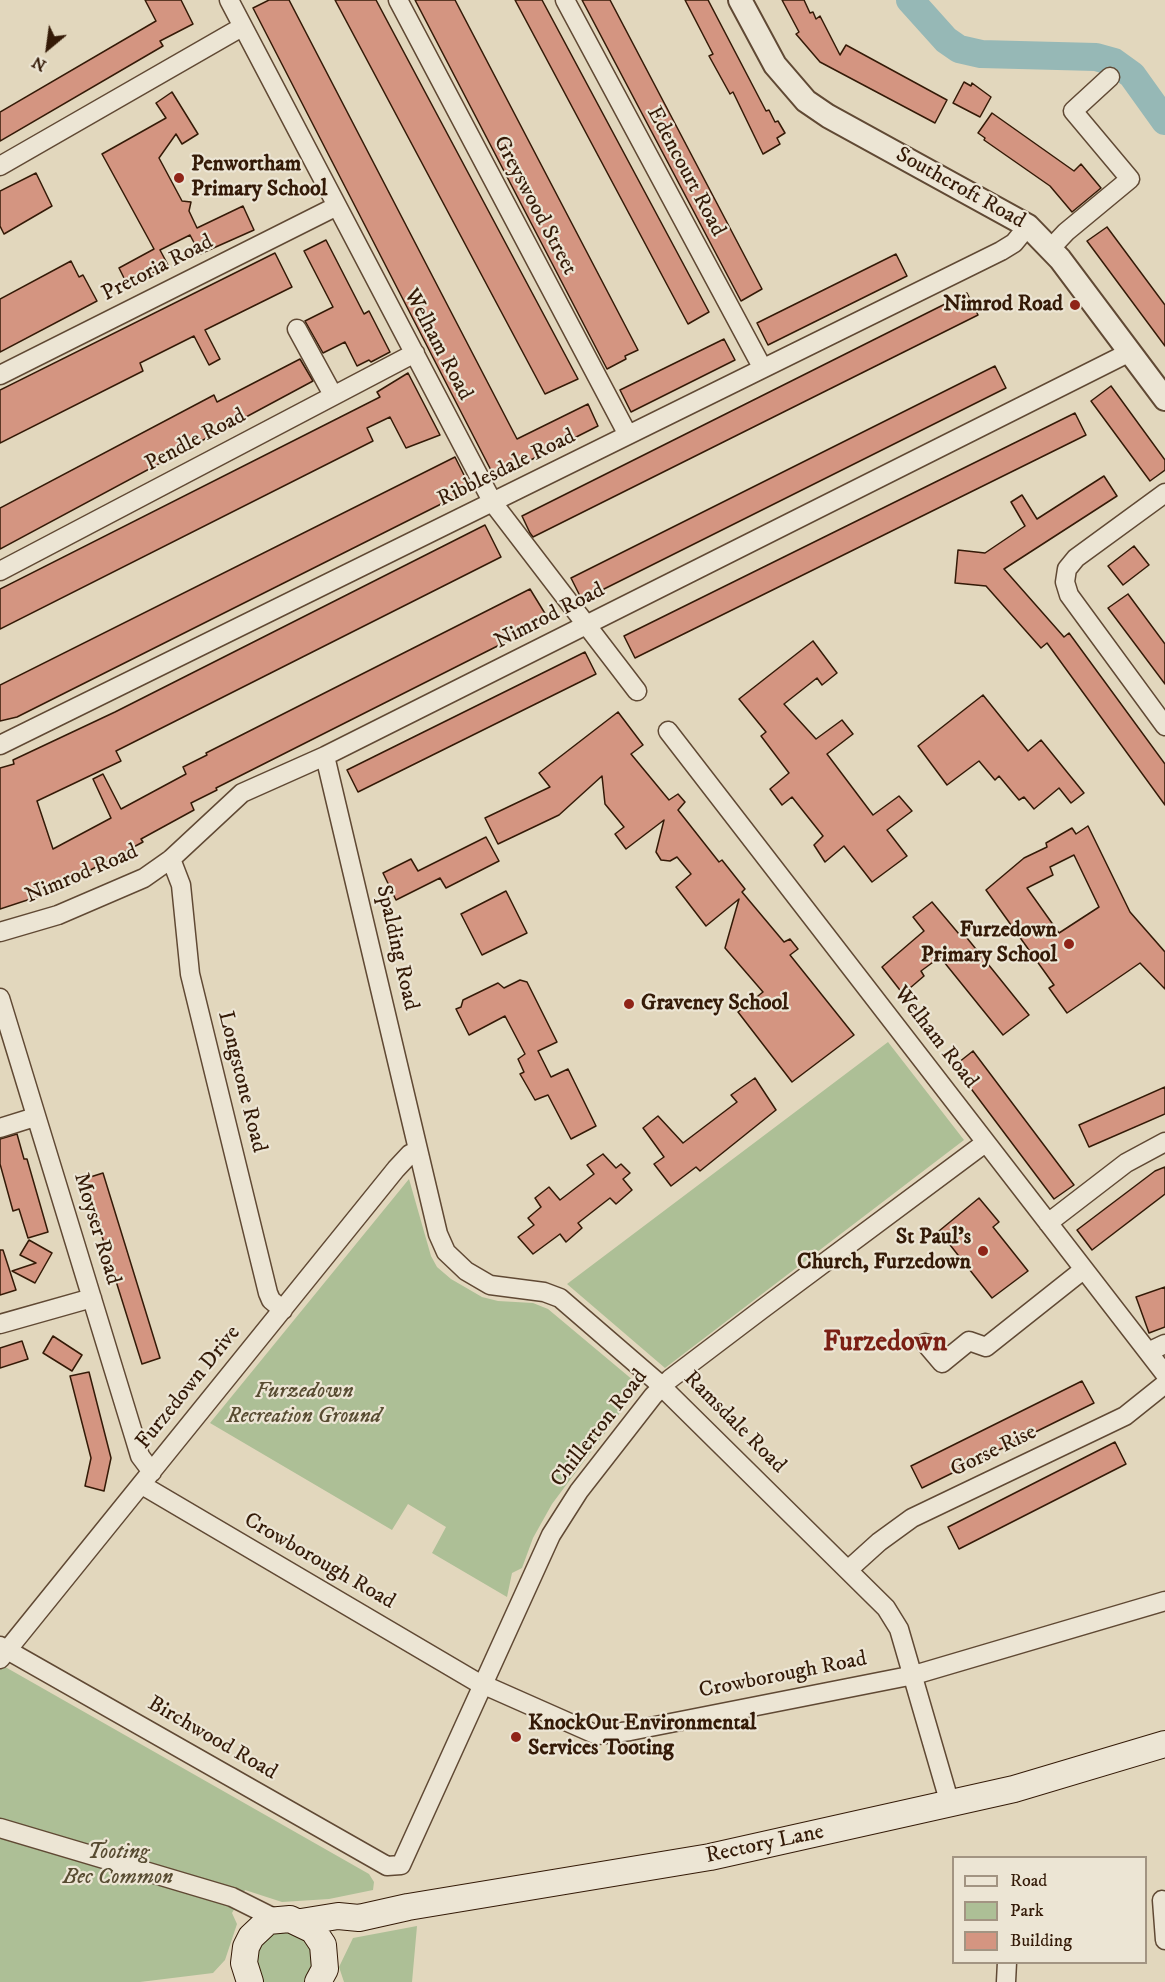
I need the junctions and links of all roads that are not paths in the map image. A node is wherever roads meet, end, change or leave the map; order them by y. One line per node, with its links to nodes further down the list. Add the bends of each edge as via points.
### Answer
1 (229, 0): 5 (street, Welham Road)
2 (398, 0): 18 (street, Greyswood Street)
3 (565, 0): 14 (street, Edencourt Road)
4 (740, 0): 9 (street, Southcroft Road, via 775,65 806,101)
5 (242, 27): 7 (street); 8 (street, Welham Road)
6 (1110, 77): 10 (street, via 1073,111 1130,179)
7 (0, 166)
8 (337, 206): 13 (street, Welham Road); 15 (street, Pretoria Road)
9 (1028, 226): 10 (street, Southcroft Road); 14 (street, Ribblesdale Road, via 1001,251)
10 (1051, 248): 12 (street, Southcroft Road)
11 (297, 329): 16 (street)
12 (1130, 352): 17 (street, Southcroft Road); 22 (street, Nimrod Road)
13 (415, 353): 16 (street, Pendle Road); 20 (street, Welham Road)
14 (762, 367): 18 (street, Ribblesdale Road)
15 (0, 375)
16 (333, 395): 21 (street, Pendle Road)
17 (1165, 399)
18 (628, 435): 20 (street, Ribblesdale Road)
19 (1165, 493): 24 (street, via 1076,558 1065,582 1069,595)
20 (493, 503): 22 (street, Welham Road); 26 (street, Ribblesdale Road)
21 (0, 571)
22 (586, 626): 23 (street, Welham Road); 27 (street, Nimrod Road)
23 (637, 691)
24 (1165, 726)
25 (668, 731): 34 (street, Welham Road)
26 (0, 745)
27 (325, 756): 28 (street, Nimrod Road, via 242,793); 35 (street, Spalding Road)
28 (171, 859): 29 (street, Nimrod Road, via 144,878 58,915); 39 (street, Longstone Road, via 181,885 190,974 268,1293)
29 (0, 932)
30 (0, 998): 31 (street, Moyser Road)
31 (35, 1117): 32 (street); 38 (street, Moyser Road)
32 (0, 1128)
33 (1165, 1142): 36 (street, via 1126,1163)
34 (985, 1143): 36 (street, Welham Road); 46 (street, Chillerton Road)
35 (417, 1151): 39 (street, Furzedown Drive, via 396,1169); 46 (street, Ramsdale Road, via 438,1234 454,1262 490,1285 560,1298)
36 (1048, 1223): 37 (street, Welham Road)
37 (1083, 1270): 41 (street, via 986,1347 969,1341 942,1363); 43 (street, Welham Road)
38 (92, 1298): 40 (street); 47 (street, Moyser Road)
39 (283, 1310): 47 (street, Furzedown Drive)
40 (0, 1324)
41 (926, 1342)
42 (1165, 1344): 43 (street)
43 (1148, 1352): 44 (street, Welham Road)
44 (1165, 1374)
45 (1165, 1384): 48 (street, Gorse Rise, via 1125,1416 912,1518)
46 (662, 1386): 48 (street, Ramsdale Road); 52 (street, Chillerton Road, via 579,1491 551,1535)
47 (147, 1478): 50 (street, Furzedown Drive); 52 (street, Crowborough Road)
48 (848, 1570): 51 (street, Ramsdale Road, via 894,1618)
49 (1165, 1600): 51 (street, Crowborough Road)
50 (2, 1652): 56 (street, Birchwood Road, via 387,1866)
51 (914, 1675): 52 (street, Crowborough Road, via 597,1735); 54 (street, Ramsdale Road)
52 (484, 1685): 56 (street, Chillerton Road)
53 (1165, 1744): 54 (main road, Rectory Lane)
54 (950, 1804): 58 (main road, Rectory Lane, via 710,1857 408,1906)
55 (0, 1828): 59 (street, via 244,1902)
56 (401, 1865)
57 (1162, 1900): 60 (street)
58 (359, 1918): 59 (main road, Rectory Lane, via 338,1916); 62 (main road)
59 (278, 1924): 62 (main road, via 319,1937); 63 (main road, via 246,1947)
60 (1165, 1940)
61 (1007, 1964): 64 (street)
62 (325, 1971)
63 (244, 1978)
64 (1006, 1982)

